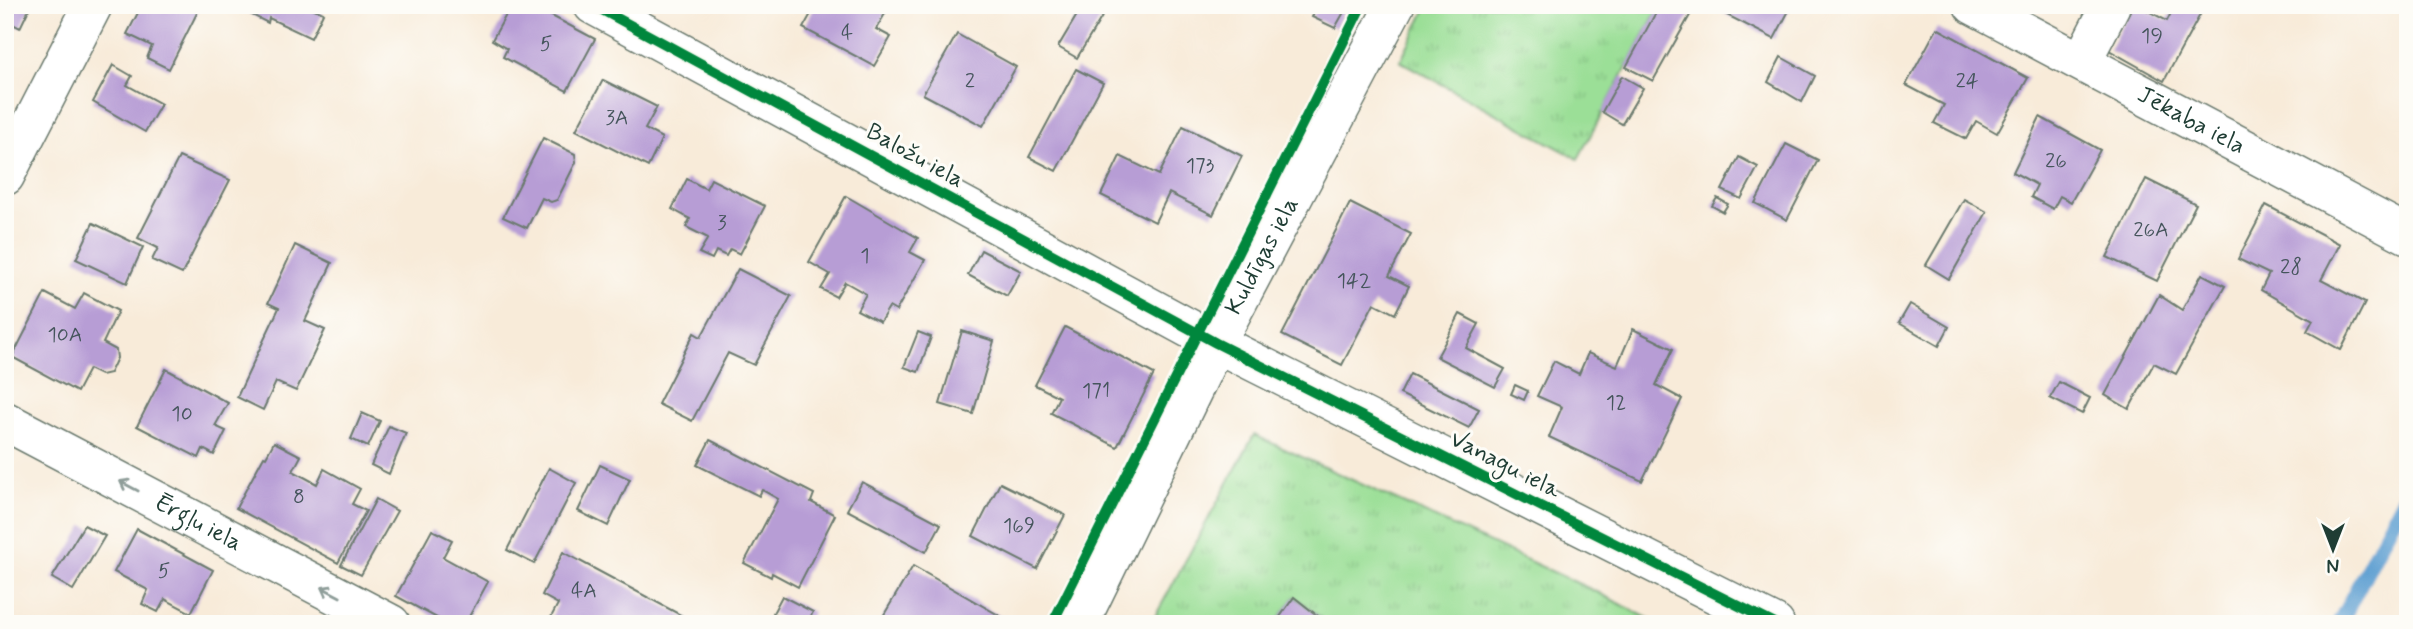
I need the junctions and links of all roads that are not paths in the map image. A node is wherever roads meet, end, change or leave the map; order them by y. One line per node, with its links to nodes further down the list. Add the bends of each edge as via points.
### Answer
1 (93, 5): 7 (street)
2 (593, 5): 9 (street, Baložu iela)
3 (1395, 5): 9 (street, Kuldīgas iela)
4 (1973, 5): 6 (street, Jēkaba iela)
5 (2111, 5): 6 (street)
6 (2082, 61): 8 (street, Jēkaba iela)
7 (5, 176)
8 (2408, 235)
9 (1216, 343): 12 (street, Kuldīgas iela); 13 (street, Vanagu iela)
10 (5, 421): 11 (street, Ērgļu iela, one-way to 10)
11 (391, 624)
12 (1079, 624)
13 (1775, 624)

